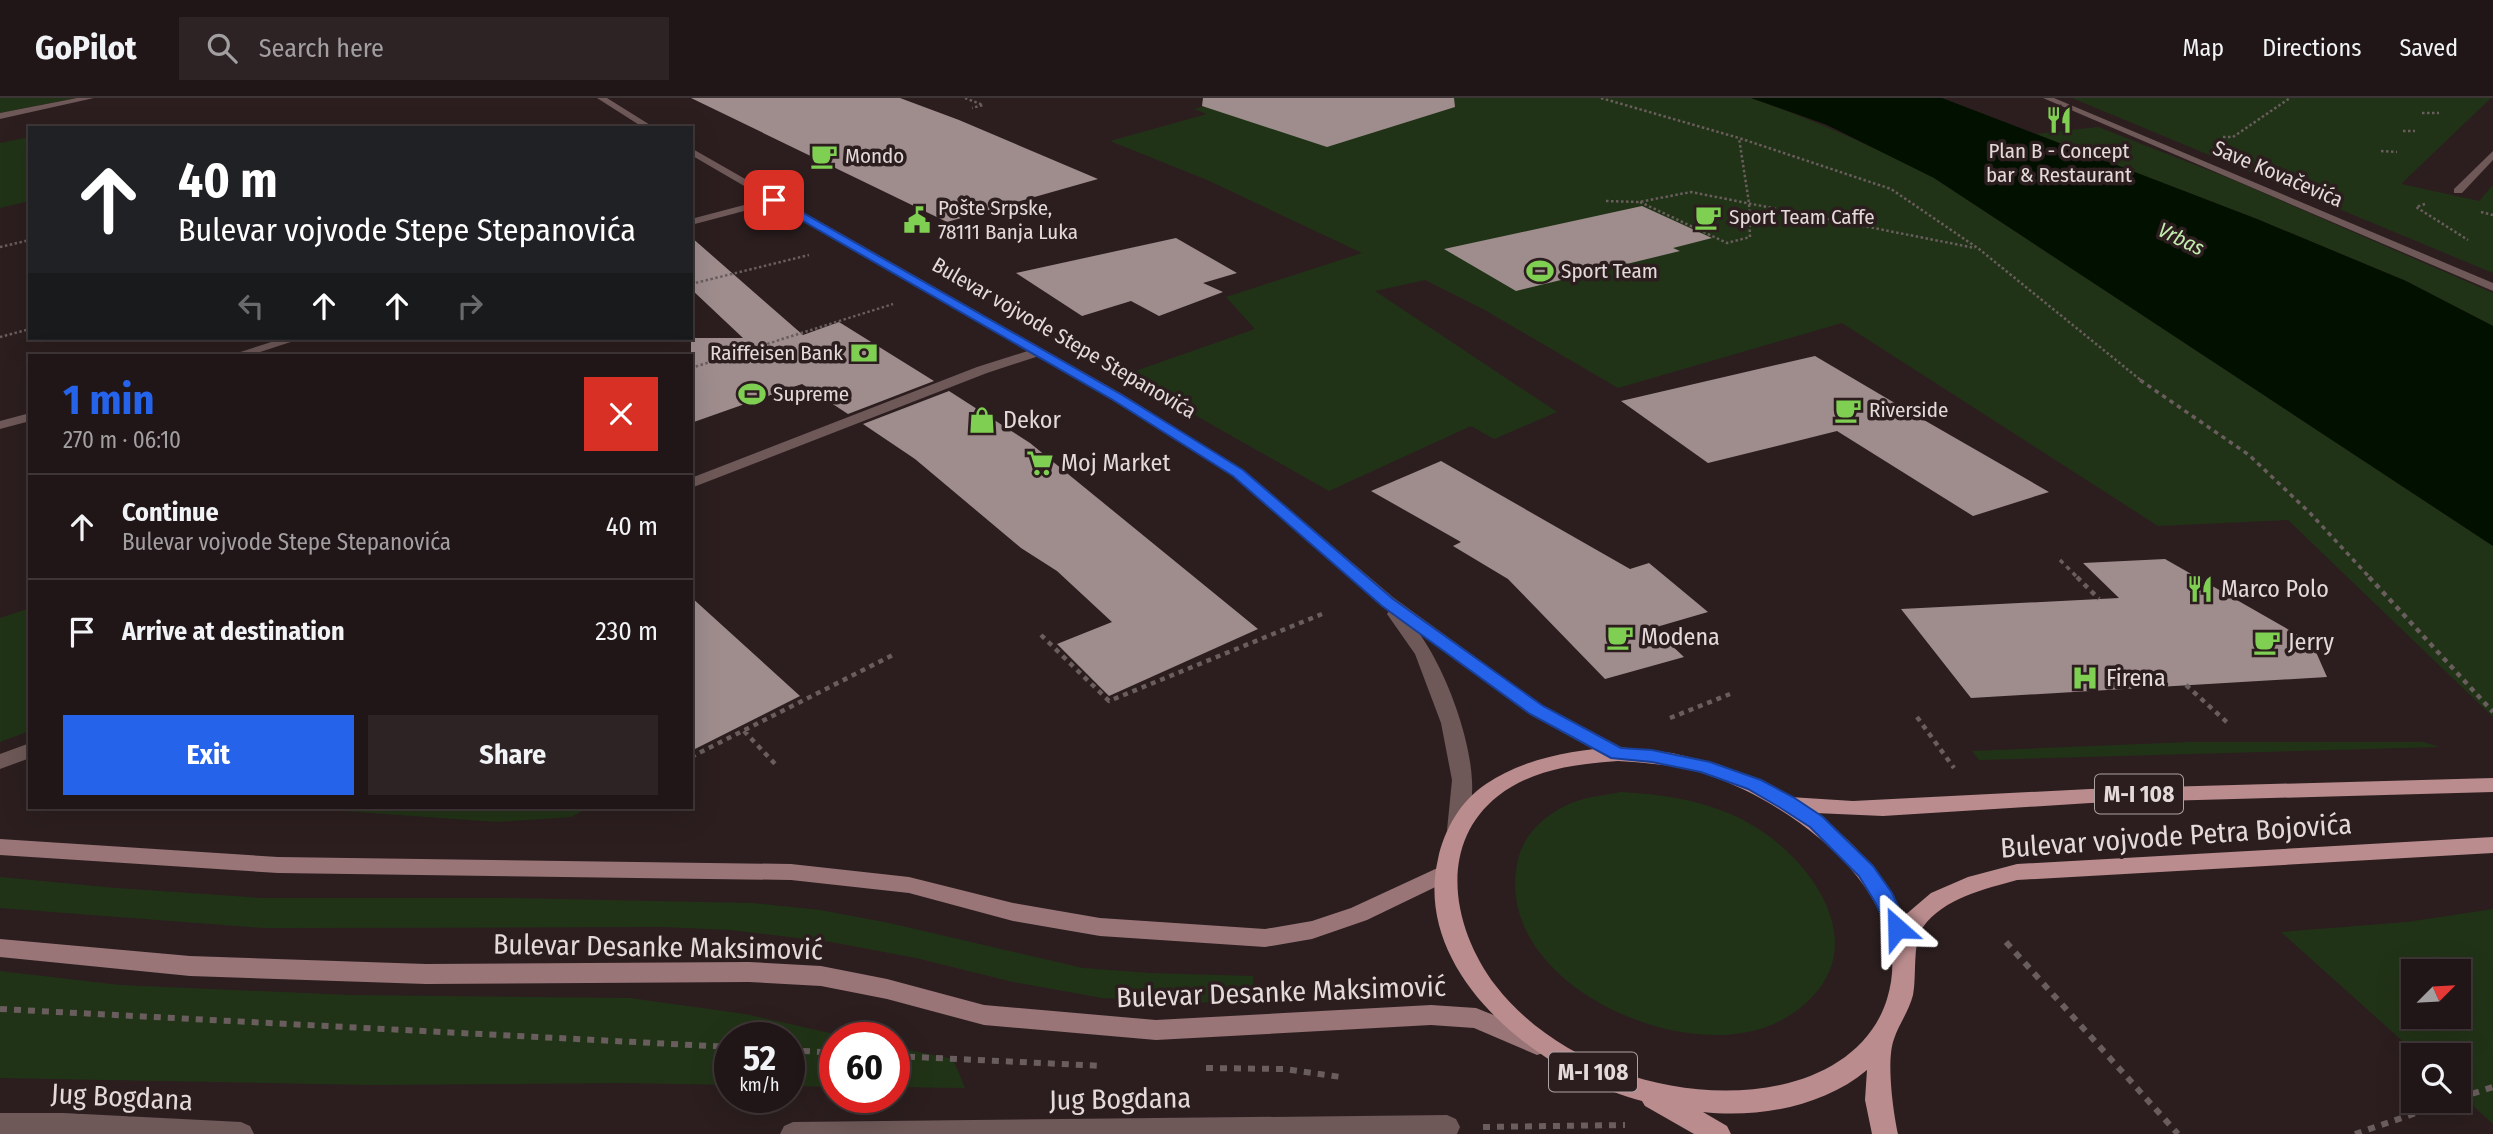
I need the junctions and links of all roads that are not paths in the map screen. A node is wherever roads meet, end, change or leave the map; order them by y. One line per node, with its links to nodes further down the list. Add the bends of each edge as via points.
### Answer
1 (90, 98): 4 (street)
2 (603, 98): 5 (street)
3 (2047, 98): 11 (street, Save Kovačevića)
4 (0, 116)
5 (648, 126)
6 (693, 151): 9 (street, Bulevar vojvode Stepe Stepanovića)
7 (2493, 155): 8 (street)
8 (2458, 191)
9 (774, 200): 10 (street); 13 (street, Bulevar vojvode Stepe Stepanovića)
10 (693, 221)
11 (2493, 287)
12 (290, 340): 14 (street)
13 (1037, 352): 17 (street); 18 (street, Bulevar vojvode Stepe Stepanovića, via 1238,473)
14 (241, 354)
15 (28, 417): 16 (street)
16 (0, 425)
17 (693, 481)
18 (1388, 602): 20 (street, Bulevar vojvode Stepe Stepanovića, via 1536,710); 24 (street, Bulevar vojvode Stepe Stepanovića, via 1424,653 1451,723 1462,780)
19 (28, 751): 21 (street)
20 (1618, 754): 23 (main road, M-I 108, via 1709,768); 24 (main road, M-I 108, via 1552,762 1521,773 1474,807)
21 (0, 762)
22 (2493, 785): 23 (main road, Bulevar vojvode Petra Bojovića / M-I 108, via 2292,788 1923,807 1828,809)
23 (1786, 802): 29 (main road, M-I 108, via 1816,822 1866,871 1897,928)
24 (1458, 831): 27 (main road, M-I 108)
25 (2493, 845): 29 (main road, Bulevar vojvode Petra Bojovića / M-I 108, via 2018,872 1939,899 1911,924)
26 (0, 847): 27 (main road, via 278,865 791,872 909,885 1013,912 1100,927 1265,938 1312,930 1359,914)
27 (1444, 873): 31 (main road, M-I 108, via 1447,913 1468,965 1520,1026)
28 (0, 948): 31 (main road, Bulevar Desanke Maksimović, via 190,966 426,974 748,972 821,976 984,1015 1128,1028 1476,1018)
29 (1904, 958): 30 (main road, M-I 108, via 1896,1014)
30 (1881, 1041): 32 (main road, M-I 108, via 1856,1066 1822,1085 1781,1098 1734,1103 1684,1099); 38 (main road, M-I 108, via 1878,1100)
31 (1556, 1052): 32 (main road, M-I 108)
32 (1636, 1088): 37 (main road, M-I 108)
33 (0, 1125): 35 (street, Jug Bogdana)
34 (1447, 1127): 36 (street, Jug Bogdana)
35 (241, 1134)
36 (793, 1134)
37 (1718, 1134)
38 (1885, 1134)

